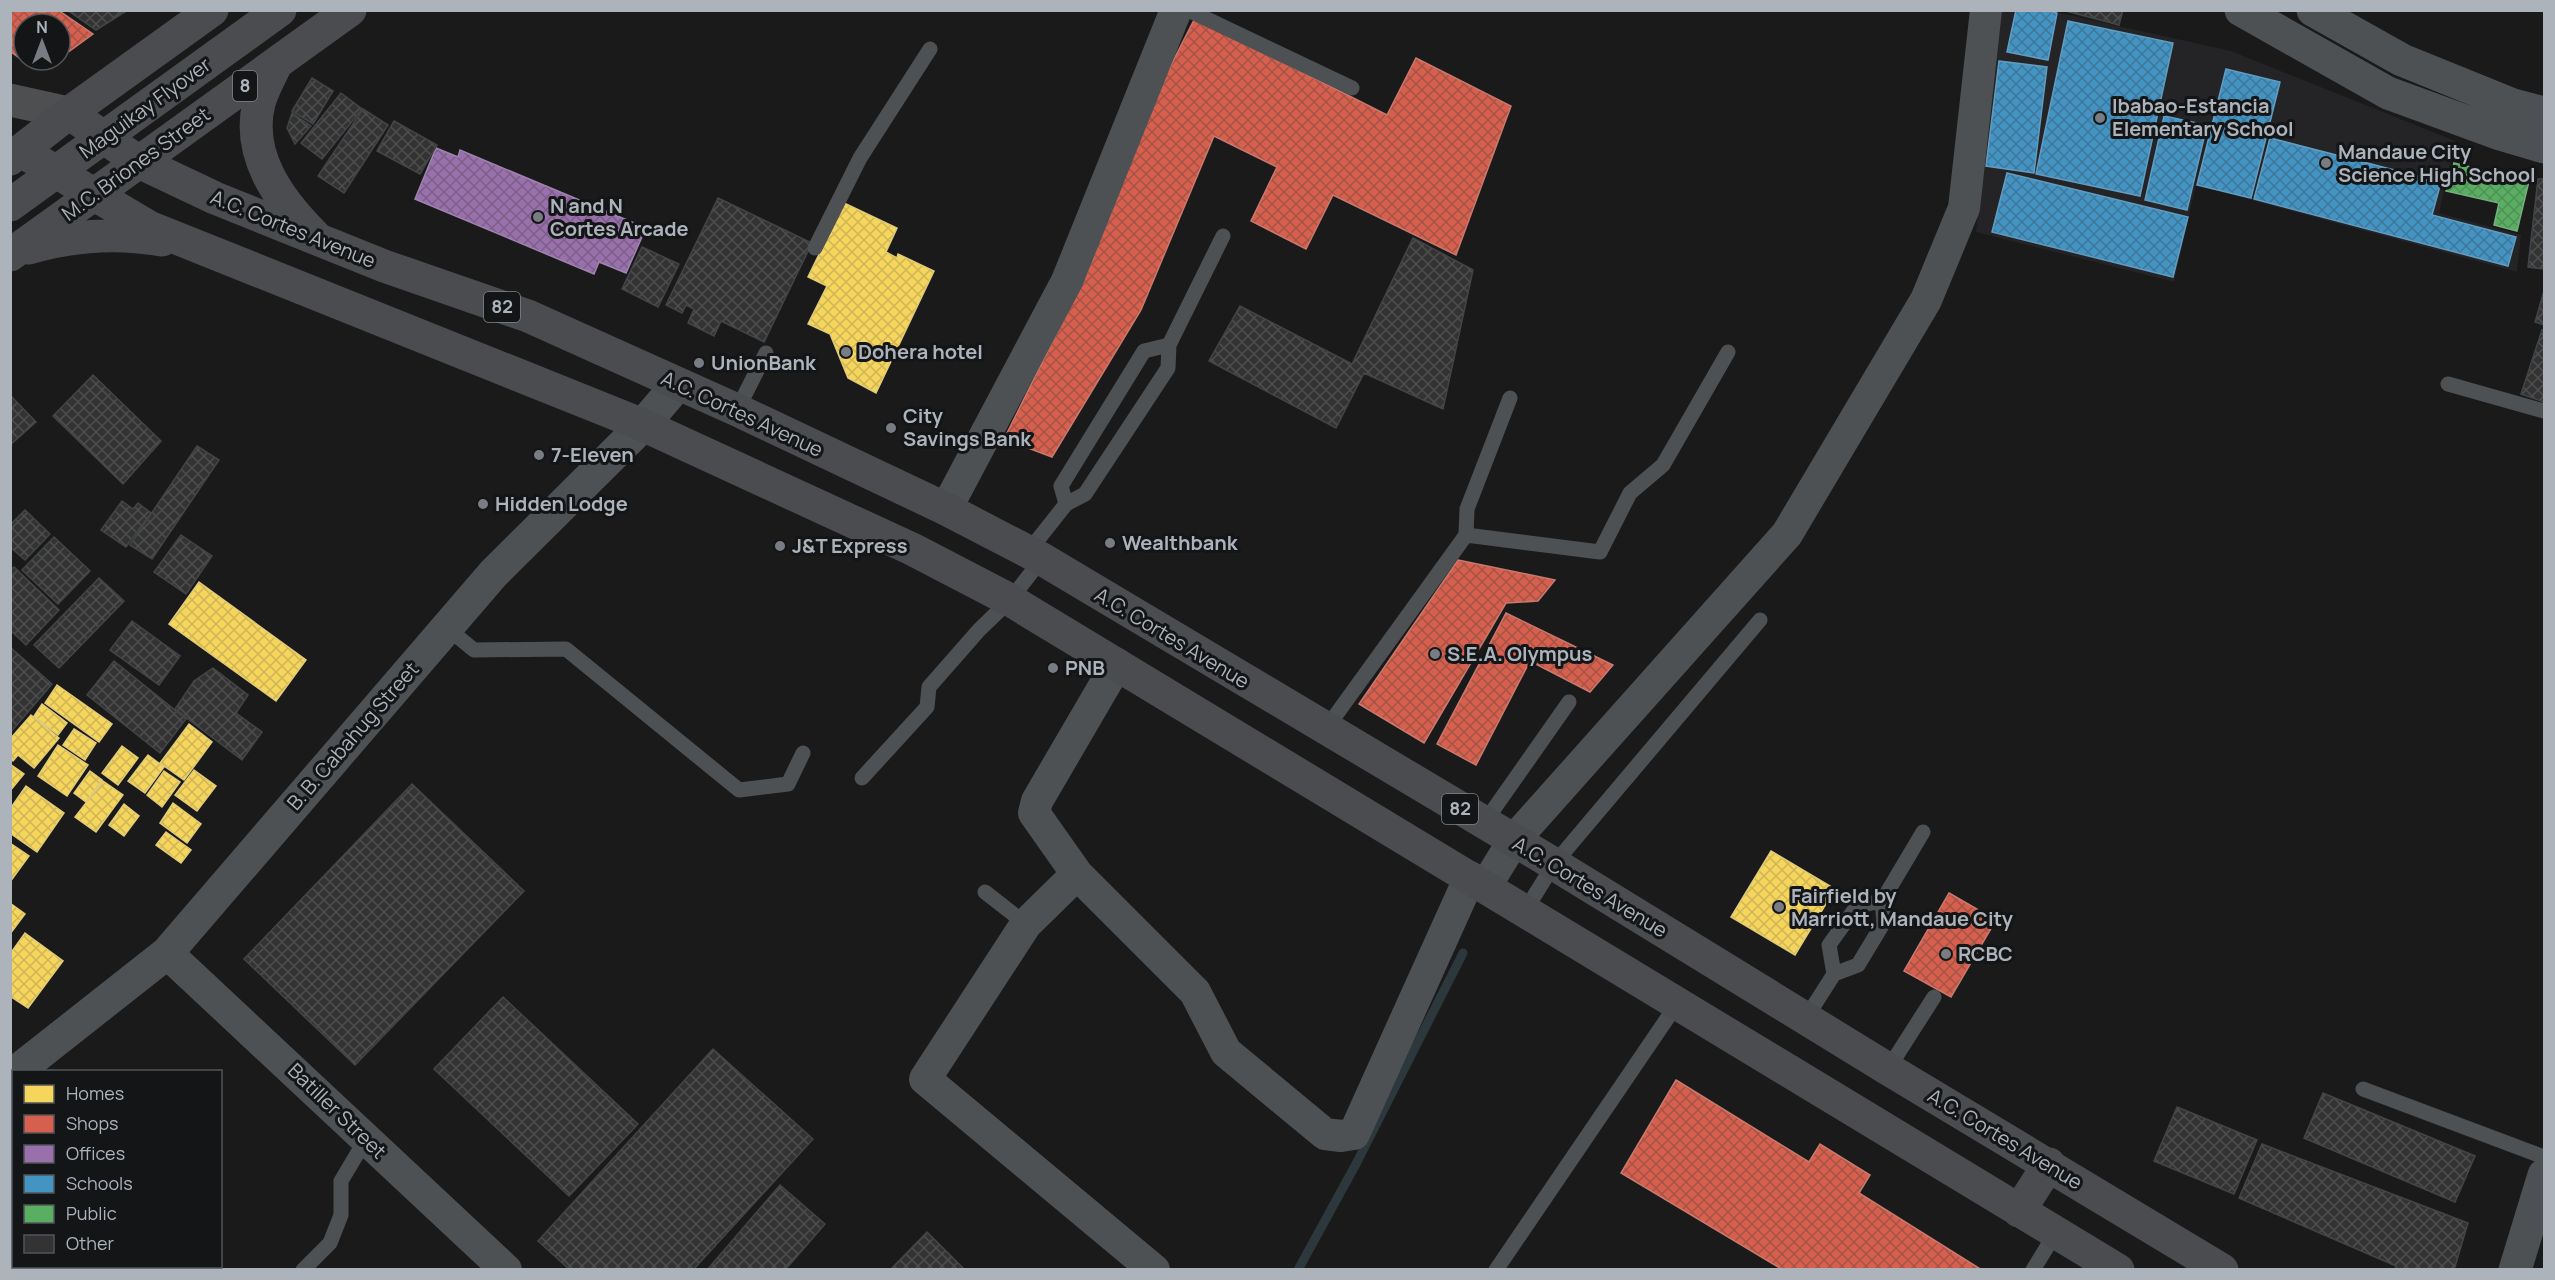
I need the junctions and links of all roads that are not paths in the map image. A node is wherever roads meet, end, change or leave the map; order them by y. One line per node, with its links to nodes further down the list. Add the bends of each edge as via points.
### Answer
1 (212, 10): 9 (main road)
2 (280, 10): 22 (main road, Maguikay Flyover / 8, bridge)
3 (350, 10): 11 (main road, M.C. Briones Street / 8)
4 (1176, 10): 40 (street, via 1067,281)
5 (1188, 10): 12 (lane)
6 (1986, 10): 53 (street, via 1964,208 1926,300 1787,534)
7 (2241, 10): 17 (street, via 2388,93)
8 (2313, 10): 14 (street, via 2402,60)
9 (188, 20): 16 (main road)
10 (930, 49): 26 (lane, via 860,158)
11 (276, 64): 20 (main road, M.C. Briones Street / 8); 24 (main road, via 258,112 256,131 262,162 284,202)
12 (1352, 88)
13 (10, 100): 16 (main road)
14 (2513, 105): 15 (street); 17 (street)
15 (2544, 112)
16 (69, 113): 19 (main road); 20 (main road, A.C. Cortes Avenue / 82)
17 (2500, 134): 18 (street)
18 (2544, 147)
19 (14, 149): 21 (main road)
20 (139, 162): 21 (main road, M.C. Briones Street / 8); 24 (main road, A.C. Cortes Avenue / 82)
21 (94, 195): 25 (main road, via 149,226); 27 (main road, M.C. Briones Street / 8)
22 (10, 205)
23 (1222, 236): 28 (lane)
24 (322, 242): 32 (main road, A.C. Cortes Avenue / 82, via 528,316)
25 (196, 246): 27 (main road, via 140,236 98,235); 36 (main road)
26 (815, 248)
27 (12, 254)
28 (1169, 345): 37 (lane, via 1144,351); 38 (lane, via 1168,368)
29 (1728, 352): 41 (lane, via 1663,465 1630,493 1600,552)
30 (766, 353): 34 (lane)
31 (2448, 384): 35 (lane)
32 (678, 385): 34 (main road, A.C. Cortes Avenue / 82); 36 (street, B. B. Cabahug Street)
33 (1510, 398): 41 (lane, via 1467,509)
34 (737, 410): 40 (main road, A.C. Cortes Avenue / 82)
35 (2544, 411)
36 (644, 425): 43 (main road, via 912,549); 45 (street, B. B. Cabahug Street, via 493,574)
37 (1087, 443): 38 (lane); 39 (lane, via 1061,486)
38 (1111, 456): 39 (lane, via 1085,494)
39 (1066, 504): 42 (lane)
40 (946, 509): 42 (main road, A.C. Cortes Avenue / 82)
41 (1466, 535): 48 (lane)
42 (1035, 556): 43 (lane); 48 (main road, A.C. Cortes Avenue / 82)
43 (1010, 600): 46 (main road); 50 (lane, via 929,687 927,707)
44 (1760, 620): 54 (lane)
45 (446, 627): 49 (lane, via 474,650 566,649 739,790 788,784); 61 (street, B. B. Cabahug Street)
46 (1117, 664): 55 (street, via 1037,801 1034,813); 56 (main road)
47 (1569, 702): 51 (lane)
48 (1325, 730): 51 (main road, A.C. Cortes Avenue / 82)
49 (803, 753)
50 (862, 778)
51 (1484, 823): 53 (main road, A.C. Cortes Avenue / 82)
52 (1923, 832): 58 (lane)
53 (1514, 840): 54 (main road, A.C. Cortes Avenue / 82); 56 (street)
54 (1554, 864): 59 (lane); 65 (main road, A.C. Cortes Avenue / 82)
55 (1077, 874): 56 (street, via 1195,992 1226,1052 1325,1134 1341,1136 1354,1134); 60 (street)
56 (1477, 882): 59 (main road)
57 (985, 892): 60 (lane)
58 (1882, 901): 62 (lane, via 1884,922 1858,965); 62 (lane, via 1857,906 1829,945)
59 (1526, 911): 64 (main road)
60 (1026, 924): 77 (street, via 925,1079)
61 (167, 953): 66 (street, B. B. Cabahug Street); 69 (street, Batiller Street)
62 (1834, 974): 65 (lane)
63 (1934, 998): 67 (lane)
64 (1677, 1004): 73 (main road); 78 (lane)
65 (1806, 1018): 67 (main road, A.C. Cortes Avenue / 82)
66 (17, 1070)
67 (1888, 1070): 71 (main road, A.C. Cortes Avenue / 82)
68 (2363, 1089): 70 (lane)
69 (366, 1139): 75 (lane, via 340,1181 340,1215 330,1243); 76 (street, Batiller Street)
70 (2544, 1157)
71 (2049, 1164): 73 (main road); 81 (main road, A.C. Cortes Avenue / 82)
72 (2544, 1175): 82 (street)
73 (2019, 1211): 74 (main road)
74 (2056, 1232): 79 (lane); 80 (main road)
75 (303, 1269)
76 (506, 1269)
77 (1154, 1269)
78 (1496, 1269)
79 (2033, 1269)
80 (2118, 1269)
81 (2222, 1269)
82 (2515, 1269)

